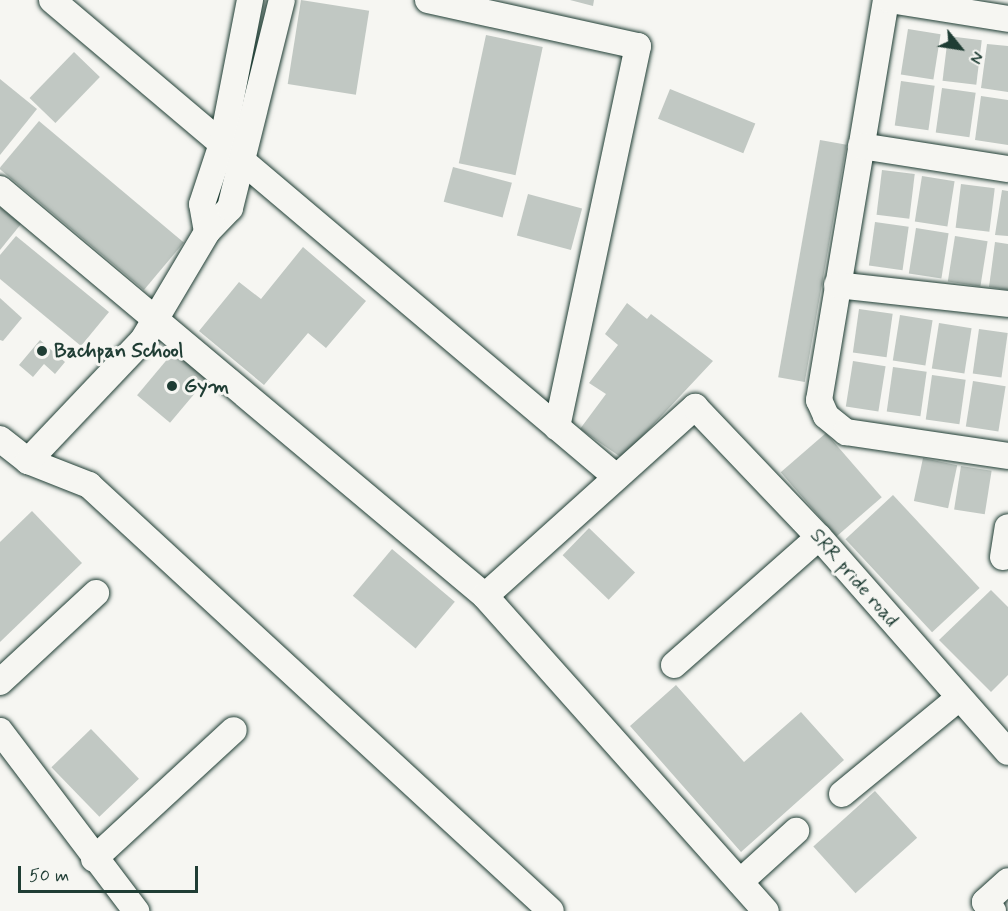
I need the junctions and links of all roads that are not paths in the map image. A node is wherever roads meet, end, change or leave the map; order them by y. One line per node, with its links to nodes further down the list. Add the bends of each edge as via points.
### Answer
1 (52, 0): 8 (street)
2 (250, 0): 8 (street)
3 (282, 0): 8 (street)
4 (428, 0): 14 (street, via 638,46)
5 (888, 0): 6 (street); 7 (street)
6 (1008, 19)
7 (861, 146): 9 (street); 11 (street)
8 (231, 151): 13 (street, via 230,208 207,232); 14 (street)
9 (1008, 169)
10 (0, 189): 13 (street)
11 (837, 285): 12 (street); 16 (street, via 819,400 826,416 846,432)
12 (1008, 304)
13 (156, 324): 17 (street); 23 (street)
14 (557, 427): 18 (street)
15 (0, 439): 17 (street)
16 (1008, 456)
17 (28, 461): 36 (street, via 89,485)
18 (616, 477): 20 (street, SRR pride road, via 695,407); 23 (street)
19 (1008, 527): 21 (street)
20 (819, 537): 24 (street); 26 (street, SRR pride road)
21 (1003, 557)
22 (96, 593): 25 (street)
23 (485, 596): 34 (street)
24 (674, 665)
25 (0, 682)
26 (958, 698): 29 (street, SRR pride road); 30 (street)
27 (234, 730): 32 (street)
28 (0, 731): 32 (street)
29 (1008, 752)
30 (842, 794)
31 (796, 831): 34 (street)
32 (94, 859): 35 (street)
33 (1008, 881): 38 (street, via 985,902)
34 (740, 882): 37 (street)
35 (136, 911)
36 (551, 911)
37 (766, 911)
38 (993, 911)

